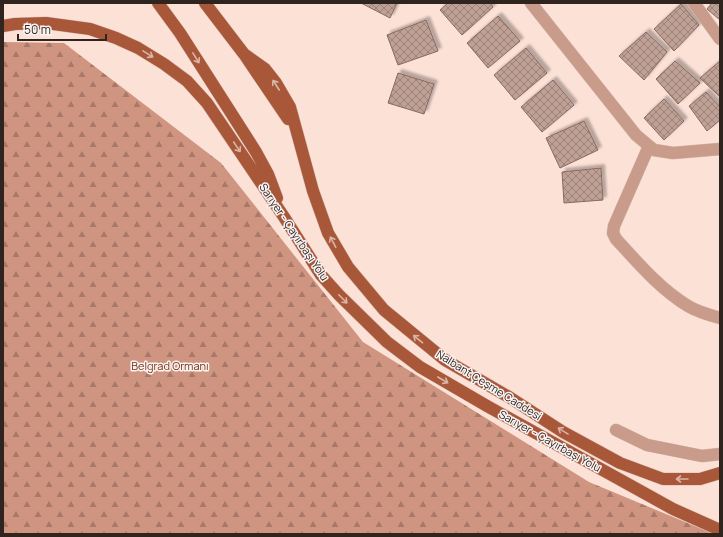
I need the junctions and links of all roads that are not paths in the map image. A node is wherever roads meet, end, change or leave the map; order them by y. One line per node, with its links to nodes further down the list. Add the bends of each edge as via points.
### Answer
1 (158, 3): 9 (main road, one-way to 9, via 256,152 268,174)
2 (204, 3): 13 (main road, Nalbant Çeşme Caddesi, one-way to 2, via 700,479 663,479 620,463 563,432 445,360 384,310 348,267 328,233 313,191 298,133 244,54)
3 (530, 3): 7 (street, via 636,134)
4 (694, 3): 6 (street)
5 (3, 26): 9 (main road, Sarıyer - Çayırbaşı Yolu, one-way to 9, via 46,23 90,29 138,48 164,64 187,81 207,103)
6 (720, 39)
7 (649, 146): 8 (street, via 654,150 672,153); 10 (street, via 613,233 655,280 688,307)
8 (720, 149)
9 (284, 216): 14 (main road, Sarıyer - Çayırbaşı Yolu, one-way to 14, via 321,275 339,295 387,342 420,367 673,509)
10 (720, 318)
11 (616, 430): 12 (street, via 647,445 702,456)
12 (720, 454)
13 (720, 473)
14 (720, 530)

